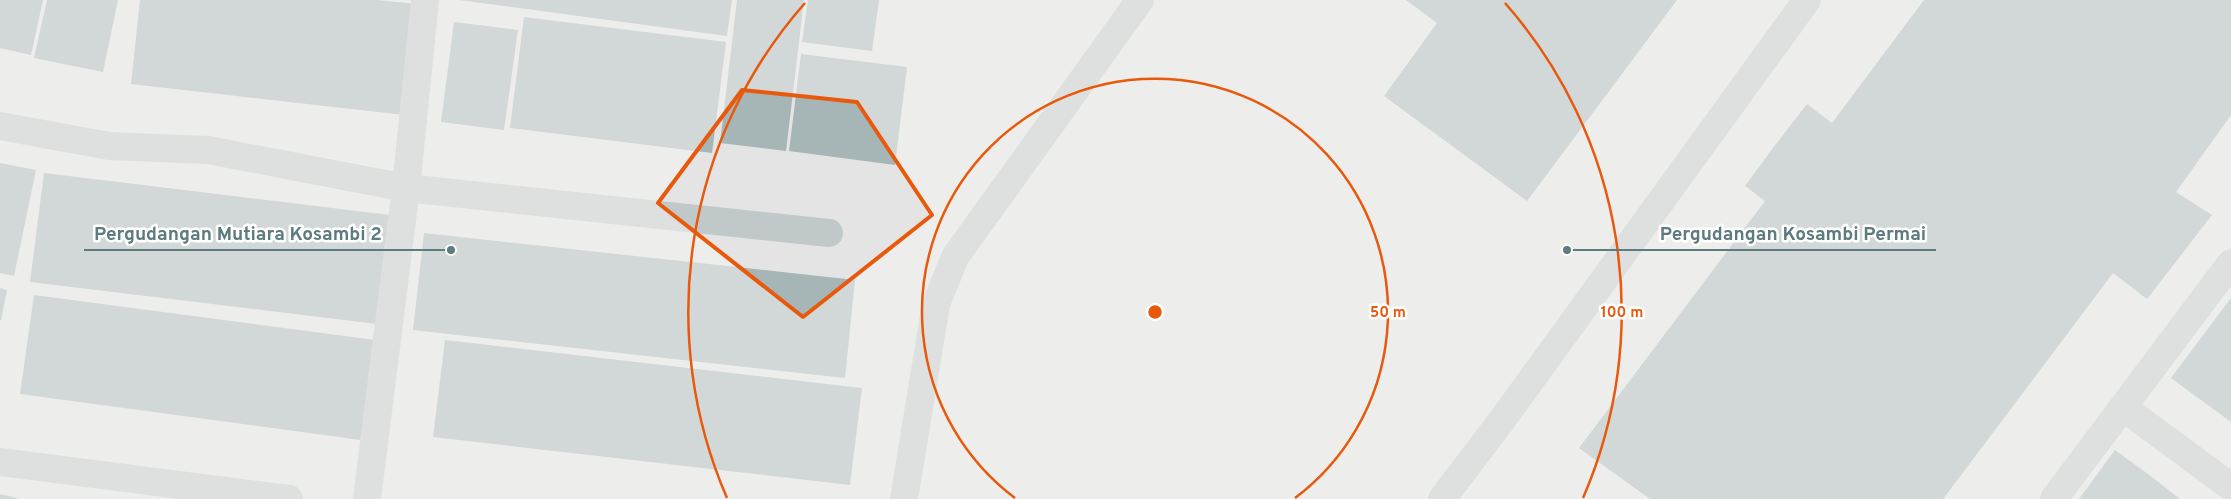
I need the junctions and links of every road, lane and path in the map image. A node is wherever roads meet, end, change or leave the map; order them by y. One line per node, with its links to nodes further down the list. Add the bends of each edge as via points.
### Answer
1 (425, 0): 5 (lane)
2 (1140, 0): 13 (lane, via 955,257 936,304)
3 (1807, 0): 14 (lane)
4 (0, 126): 5 (lane, via 110,146 208,150)
5 (406, 188): 6 (lane); 12 (lane)
6 (829, 234)
7 (2231, 263): 8 (lane)
8 (2124, 408): 10 (lane); 15 (lane)
9 (0, 462): 11 (lane)
10 (2231, 487)
11 (289, 499)
12 (367, 499)
13 (904, 499)
14 (1442, 499)
15 (2054, 499)

